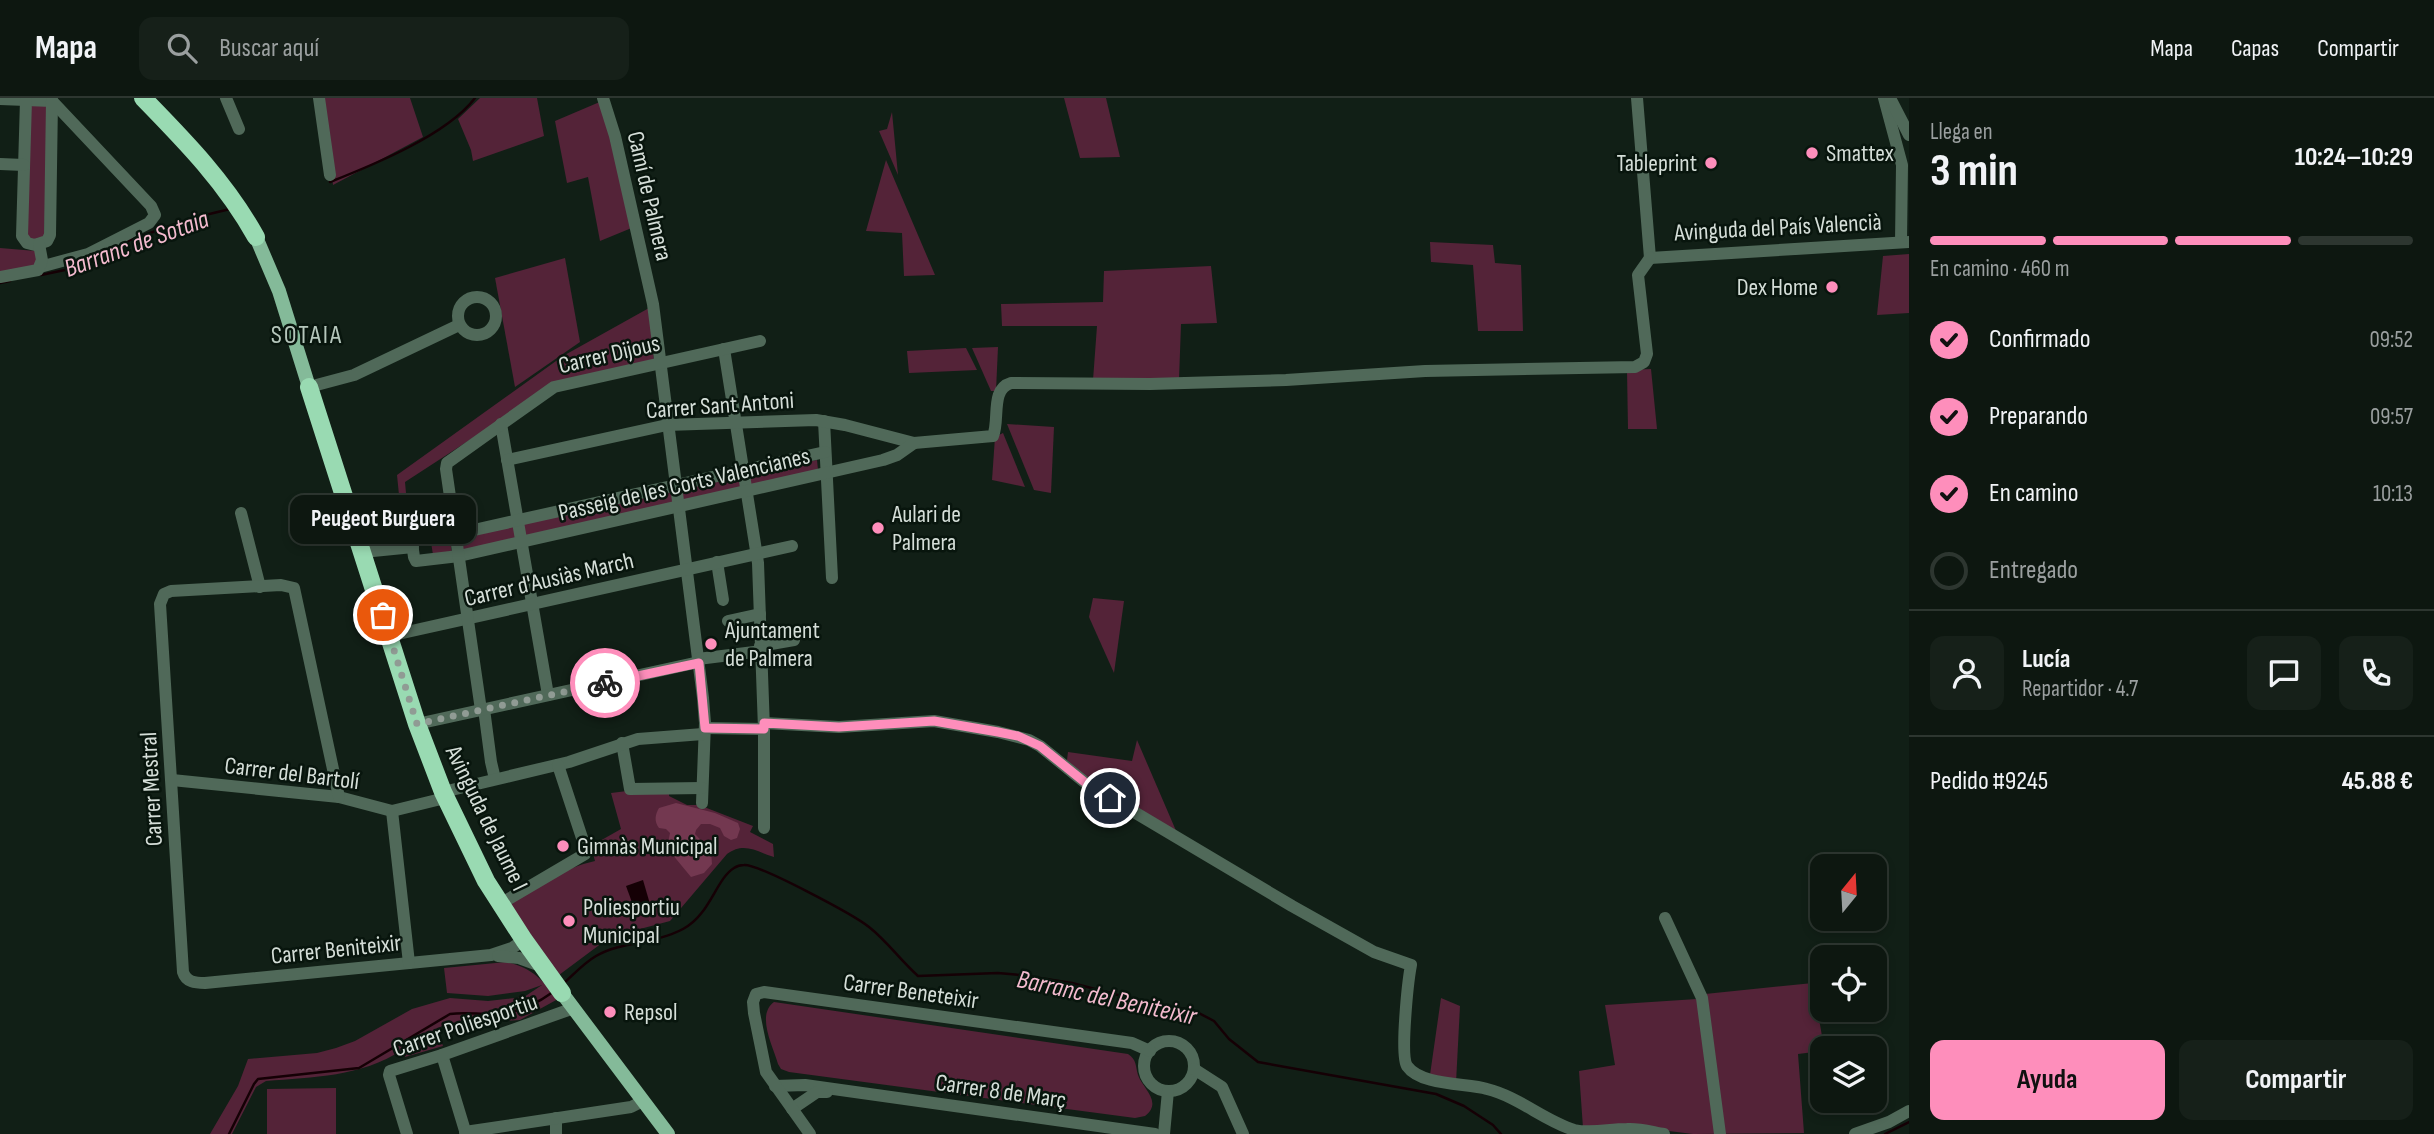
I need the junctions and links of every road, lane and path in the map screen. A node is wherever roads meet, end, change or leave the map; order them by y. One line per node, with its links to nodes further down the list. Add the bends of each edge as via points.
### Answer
1 (226, 98): 11 (street)
2 (319, 98): 15 (street)
3 (603, 98): 26 (street, Camí de Palmera, via 653,304)
4 (1637, 98): 20 (street)
5 (1884, 98): 18 (street, via 1902,166)
6 (1890, 98): 12 (street)
7 (0, 99): 8 (street)
8 (26, 100): 9 (street); 14 (street)
9 (55, 100): 19 (street, via 50,235); 21 (street, via 155,215 149,223 88,254)
10 (148, 100): 17 (highway, via 209,166)
11 (239, 129)
12 (1909, 135)
13 (0, 164): 14 (street)
14 (24, 165): 19 (street, via 22,239)
15 (330, 175)
16 (1909, 214): 18 (street)
17 (256, 237): 27 (main road, via 279,291)
18 (1905, 242): 20 (street, Avinguda del País Valencià)
19 (38, 244): 21 (street)
20 (1650, 258): 32 (street, Carrer Sant Antoni, via 1638,275 1647,354 1635,368 1425,371 1150,384 1011,383 999,391 993,436)
21 (40, 267): 22 (street)
22 (0, 277)
23 (459, 325): 27 (street, via 354,375)
24 (760, 341): 25 (street, Carrer Dijous)
25 (724, 349): 26 (street, Carrer Dijous); 29 (street)
26 (659, 363): 30 (street, Carrer Dijous, via 554,387); 31 (street, Camí de Palmera)
27 (309, 387): 47 (highway, Avinguda de Jaume I)
28 (824, 421): 29 (street, Carrer Sant Antoni); 32 (street, Carrer Sant Antoni); 33 (street)
29 (736, 423): 31 (street, Carrer Sant Antoni); 35 (street)
30 (501, 424): 34 (street); 43 (street, Carrer Dijous, via 447,463)
31 (667, 425): 34 (street, Carrer Sant Antoni); 37 (street, Camí de Palmera)
32 (914, 443): 36 (street, Passeig de les Corts Valencianes, via 891,458)
33 (825, 452): 35 (street, Passeig de les Corts Valencianes); 36 (street)
34 (507, 460): 41 (street)
35 (743, 470): 37 (street, Passeig de les Corts Valencianes); 38 (street)
36 (826, 473): 38 (street, Passeig de les Corts Valencianes); 52 (street)
37 (675, 485): 39 (street, Camí de Palmera); 41 (street, Passeig de les Corts Valencianes)
38 (747, 492): 39 (street, Passeig de les Corts Valencianes); 48 (street)
39 (678, 508): 44 (street, Passeig de les Corts Valencianes); 51 (street, Camí de Palmera)
40 (241, 513): 53 (street)
41 (517, 520): 43 (street, Passeig de les Corts Valencianes); 44 (street)
42 (410, 529): 46 (street)
43 (456, 534): 49 (street)
44 (522, 542): 49 (street, Passeig de les Corts Valencianes); 55 (street)
45 (792, 546): 48 (street, Carrer d'Ausiàs March)
46 (413, 547): 47 (street); 49 (street, Carrer d'Ausiàs March, via 416,561)
47 (363, 552): 59 (highway, Avinguda de Jaume I)
48 (757, 554): 50 (street, Carrer d'Ausiàs March); 56 (street)
49 (459, 556): 57 (street)
50 (718, 562): 51 (street, Carrer d'Ausiàs March); 54 (street)
51 (686, 568): 55 (street, Carrer d'Ausiàs March); 62 (street, Camí de Palmera)
52 (832, 578)
53 (260, 587): 73 (street, Carrer Mestral, via 162,595); 76 (street, via 293,587)
54 (723, 600)
55 (533, 603): 57 (street, Carrer d'Ausiàs March); 64 (street)
56 (760, 614): 58 (street); 61 (street)
57 (468, 619): 59 (street, Carrer d'Ausiàs March); 66 (street)
58 (728, 621)
59 (390, 636): 67 (highway, Avinguda de Jaume I)
60 (794, 640): 61 (street)
61 (761, 648): 62 (street); 68 (street)
62 (699, 661): 63 (street); 69 (street, Camí de Palmera)
63 (599, 684): 64 (street); 65 (street)
64 (548, 695): 66 (street)
65 (603, 707)
66 (483, 710): 67 (street); 72 (street)
67 (417, 724): 75 (highway, Avinguda de Jaume I)
68 (764, 726): 69 (street, Carrer del Bartolí); 79 (street); 108 (street, Carrer del Bartolí, via 934,721 1018,736 1040,746 1087,784 1292,906 1374,952 1411,965 1405,1061 1412,1071 1449,1085 1505,1095 1575,1130)
69 (704, 731): 70 (street, Carrer del Bartolí); 74 (street, Camí de Palmera)
70 (622, 743): 71 (street, Carrer del Bartolí); 74 (street, via 630,789)
71 (558, 765): 72 (street, Carrer del Bartolí); 80 (street, via 585,854)
72 (495, 779): 75 (street, Carrer del Bartolí)
73 (172, 780): 76 (street, Carrer del Bartolí); 87 (street, Carrer Mestral)
74 (702, 788): 77 (street, Camí de Palmera)
75 (444, 795): 78 (street, Carrer del Bartolí); 80 (highway, Avinguda de Jaume I)
76 (339, 797): 78 (street, Carrer del Bartolí)
77 (702, 803)
78 (393, 811): 85 (street)
79 (764, 828)
80 (500, 904): 82 (highway, Avinguda de Jaume I)
81 (1665, 918): 109 (street, via 1702,998)
82 (527, 944): 83 (street, Carrer Beniteixir); 84 (street, Carrer Beniteixir, via 523,955); 86 (highway, Avinguda de Jaume I)
83 (491, 955): 84 (street, Carrer Beniteixir); 85 (street, Carrer Beniteixir)
84 (512, 957): 86 (street, Carrer Beniteixir)
85 (409, 963): 87 (street, Carrer Beniteixir, via 205,983)
86 (546, 971): 88 (highway, Avinguda de Jaume I)
87 (187, 979)
88 (562, 993): 89 (main road)
89 (574, 1008): 91 (street, Carrer Poliesportiu); 96 (main road)
90 (1150, 1051): 92 (street, via 1161,1042 1176,1042 1192,1055); 93 (street, Carrer Beneteixir, via 1132,1043 764,992 756,994 753,1002 762,1060); 95 (street, via 1146,1073 1154,1085)
91 (442, 1055): 100 (street); 101 (street, Carrer Poliesportiu, via 390,1071)
92 (1194, 1069): 95 (street, via 1182,1087); 107 (street, via 1222,1087)
93 (775, 1086): 94 (street, Carrer 8 de Març); 97 (street)
94 (841, 1091): 97 (street, Carrer 8 de Març, via 817,1092); 105 (street, Carrer 8 de Març)
95 (1168, 1091): 106 (street)
96 (643, 1101): 99 (street, via 631,1107); 103 (main road)
97 (792, 1109): 104 (street)
98 (1909, 1111): 110 (street)
99 (556, 1118): 100 (street); 102 (street)
100 (466, 1133)
101 (407, 1134)
102 (556, 1134)
103 (668, 1134)
104 (810, 1134)
105 (1155, 1134)
106 (1164, 1134)
107 (1243, 1134)
108 (1664, 1134)
109 (1720, 1134)
110 (1854, 1134)

